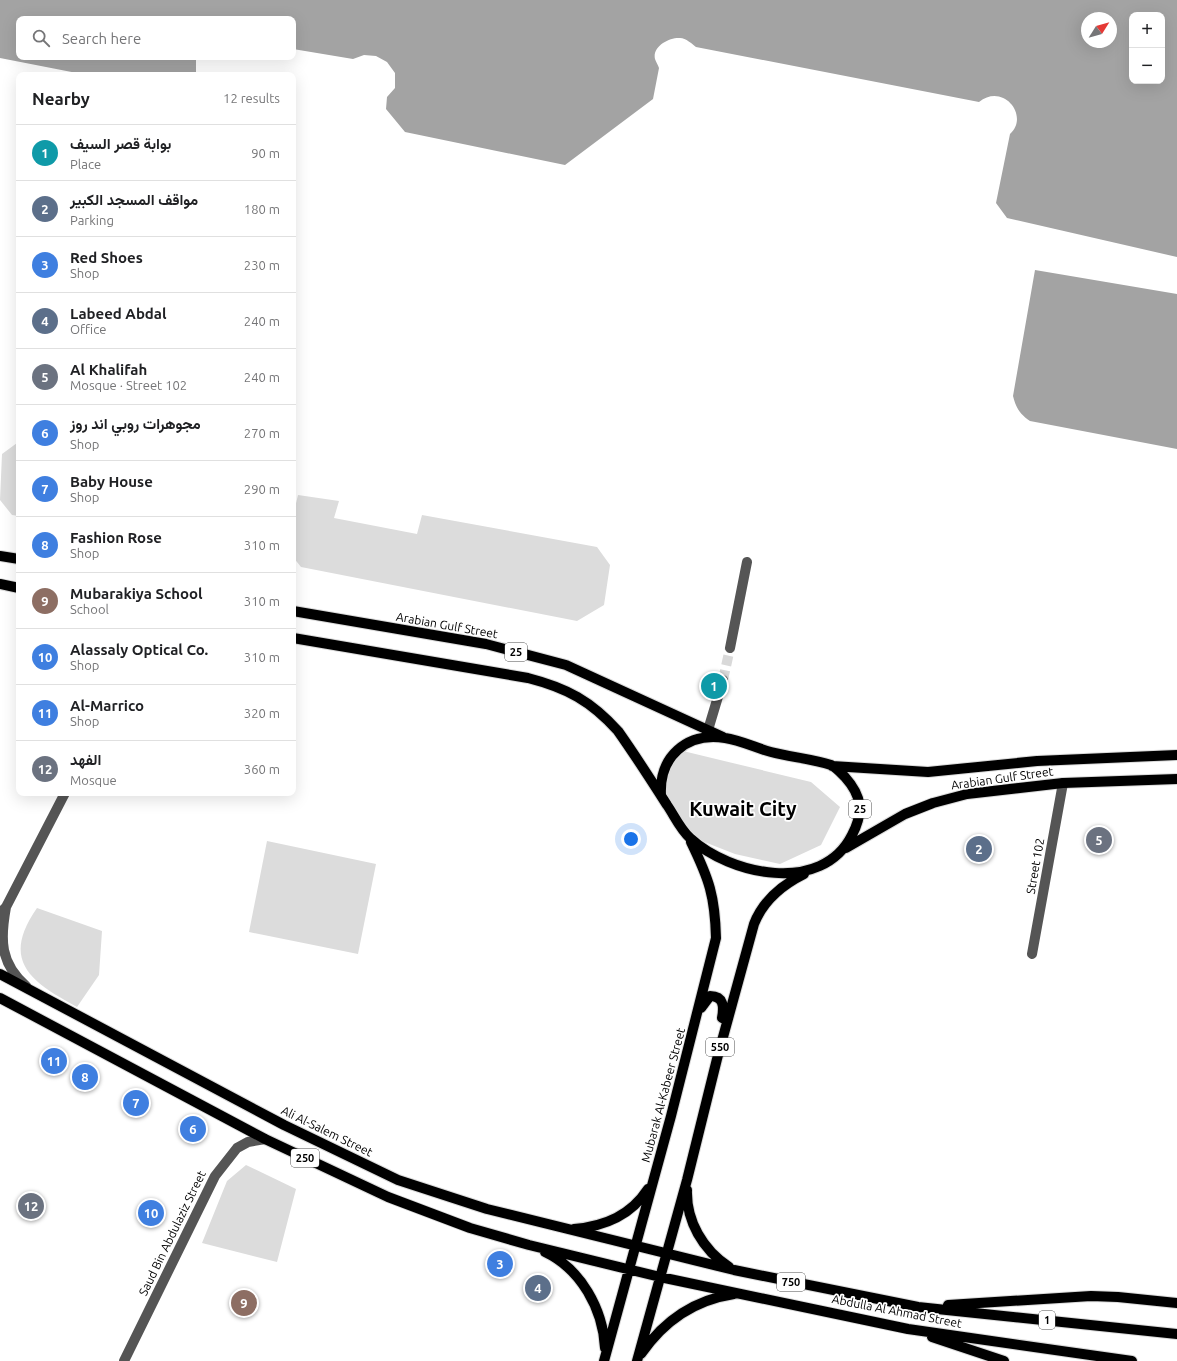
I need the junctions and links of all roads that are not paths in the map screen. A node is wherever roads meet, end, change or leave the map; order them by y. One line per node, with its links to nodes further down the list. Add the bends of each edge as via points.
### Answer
1 (0, 556): 2 (main road)
2 (16, 559)
3 (747, 562): 8 (street)
4 (0, 584): 5 (main road)
5 (16, 587)
6 (296, 612): 10 (main road, Arabian Gulf Street / 25, via 486,644 566,665)
7 (296, 639): 16 (main road, 25, via 528,678 556,686 588,703 606,717)
8 (730, 648)
9 (723, 680): 10 (street)
10 (708, 730): 11 (main road, Arabian Gulf Street / 25)
11 (724, 738): 13 (main road, 25); 16 (main road, 25, via 692,740 675,752 661,775)
12 (1177, 755): 13 (main road, Arabian Gulf Street / 25, via 1037,761 928,772)
13 (832, 766): 19 (main road, 25, via 855,788 860,807 856,826)
14 (1177, 779): 15 (main road, Arabian Gulf Street / 25)
15 (1063, 783): 19 (main road, Arabian Gulf Street / 25, via 967,794 933,803 905,814); 22 (street, Street 102)
16 (661, 795): 18 (main road, 25)
17 (63, 796): 21 (street)
18 (688, 836): 20 (main road, 25, via 705,851 753,869 785,873); 26 (main road, Mubarak Al-Kabeer Street / 550, via 705,871 716,910 716,938)
19 (843, 850): 20 (main road, 25)
20 (817, 868): 27 (main road, 550, via 779,890 758,916 738,978)
21 (3, 910): 24 (street, via 2,946 10,968 17,979)
22 (1032, 954)
23 (0, 974): 24 (main road, Ali Al-Salem Street / 250)
24 (28, 988): 31 (main road, Ali Al-Salem Street / 250, via 284,1125 398,1180 487,1209)
25 (0, 998): 28 (main road, 250)
26 (697, 1014): 27 (main road, via 710,996 721,999 724,1006 718,1036); 30 (main road, Mubarak Al-Kabeer Street / 550)
27 (717, 1059): 29 (main road, 550)
28 (266, 1139): 32 (main road, 250, via 402,1202 470,1228); 44 (street, Saud Bin Abdulaziz Street, via 248,1142 237,1148 215,1176)
29 (687, 1180): 34 (main road, 550); 36 (main road, via 689,1211 697,1232 710,1251)
30 (653, 1182): 31 (main road, via 628,1212 611,1222 580,1229); 33 (main road, Mubarak Al-Kabeer Street / 550)
31 (554, 1226): 33 (main road, Ali Al-Salem Street / 250)
32 (529, 1245): 35 (main road, 250); 43 (main road, via 548,1253 565,1265 591,1296 600,1315 604,1335)
33 (636, 1247): 34 (main road, Ali Al-Salem Street / 250); 35 (main road, Mubarak Al-Kabeer Street / 550)
34 (666, 1254): 36 (main road, Abdulla Al Ahmad Street / 750); 37 (main road, 550)
35 (630, 1270): 37 (main road, 250); 43 (main road, Mubarak Al-Kabeer Street / 550)
36 (734, 1270): 40 (main road, Abdulla Al Ahmad Street / 750)
37 (660, 1277): 38 (main road, Abdulla Al Ahmad Street / 750); 45 (main road, 550)
38 (742, 1293): 41 (main road, Abdulla Al Ahmad Street / 750); 45 (main road, via 706,1301 670,1321 651,1340)
39 (1177, 1303): 40 (main road, Abdulla Al Ahmad Street / 750, via 1091,1296)
40 (918, 1307): 42 (main road, Abdulla Al Ahmad Street / 1)
41 (908, 1329): 46 (main road); 47 (main road, Abdulla Al Ahmad Street)
42 (1177, 1334)
43 (604, 1358)
44 (124, 1361)
45 (637, 1361)
46 (1004, 1361)
47 (1132, 1361)

